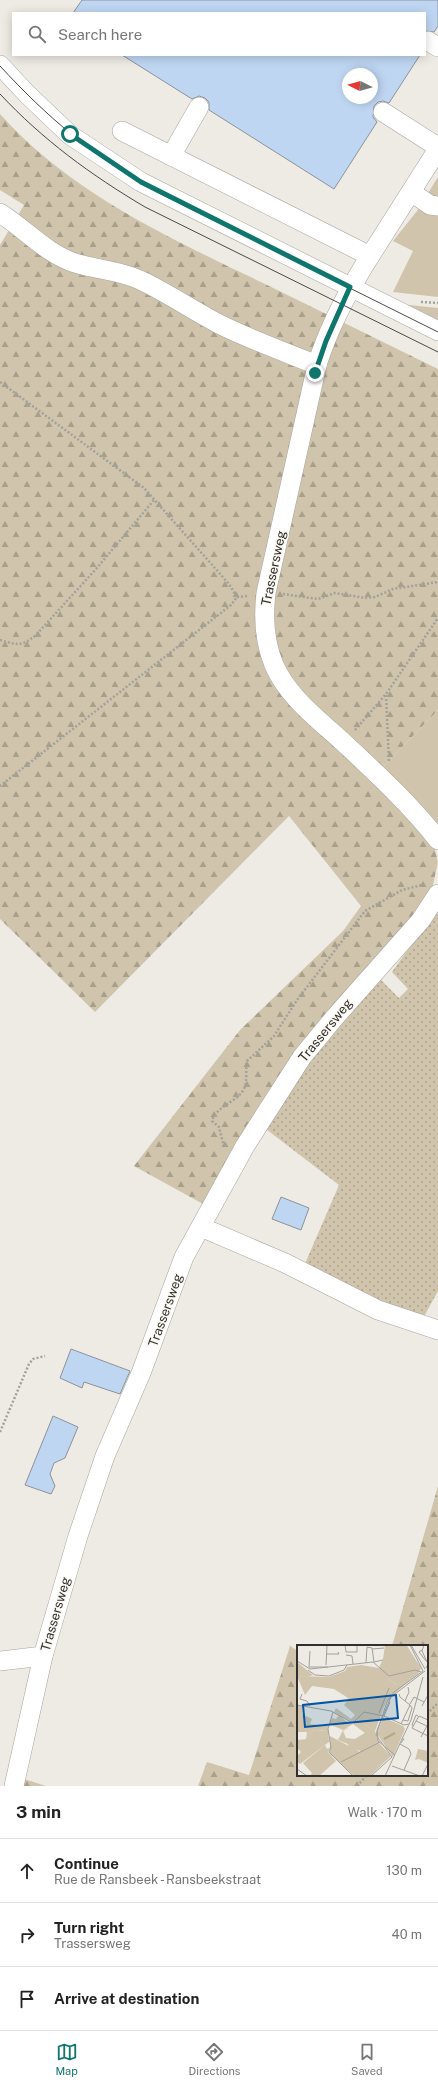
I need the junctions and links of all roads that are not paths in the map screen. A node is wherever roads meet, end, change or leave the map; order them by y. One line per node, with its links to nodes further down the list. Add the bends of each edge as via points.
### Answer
1 (0, 65): 11 (street, via 70,134 125,172)
2 (199, 107): 6 (street)
3 (383, 112): 5 (street)
4 (122, 131): 6 (street)
5 (438, 148): 7 (street, Trassersweg)
6 (171, 156): 10 (street)
7 (411, 192): 8 (street, via 430,205); 10 (street, Trassersweg)
8 (438, 206)
9 (0, 213): 13 (street, via 46,248 64,258 121,272 138,279 220,324)
10 (370, 256): 11 (street, Trassersweg)
11 (350, 287): 12 (street); 13 (street, Trassersweg)
12 (438, 331)
13 (317, 366): 14 (street, Trassersweg, via 266,593 265,634 275,667 299,701 390,788)
14 (438, 840)
15 (433, 889): 16 (street, Trassersweg, via 421,920 302,1057 245,1146)
16 (201, 1227): 17 (street, via 285,1263 378,1310); 18 (street, Trassersweg, via 184,1257 141,1373 106,1456 78,1536)
17 (438, 1330)
18 (43, 1656): 19 (street); 20 (street, Trassersweg)
19 (0, 1661)
20 (14, 1786)

